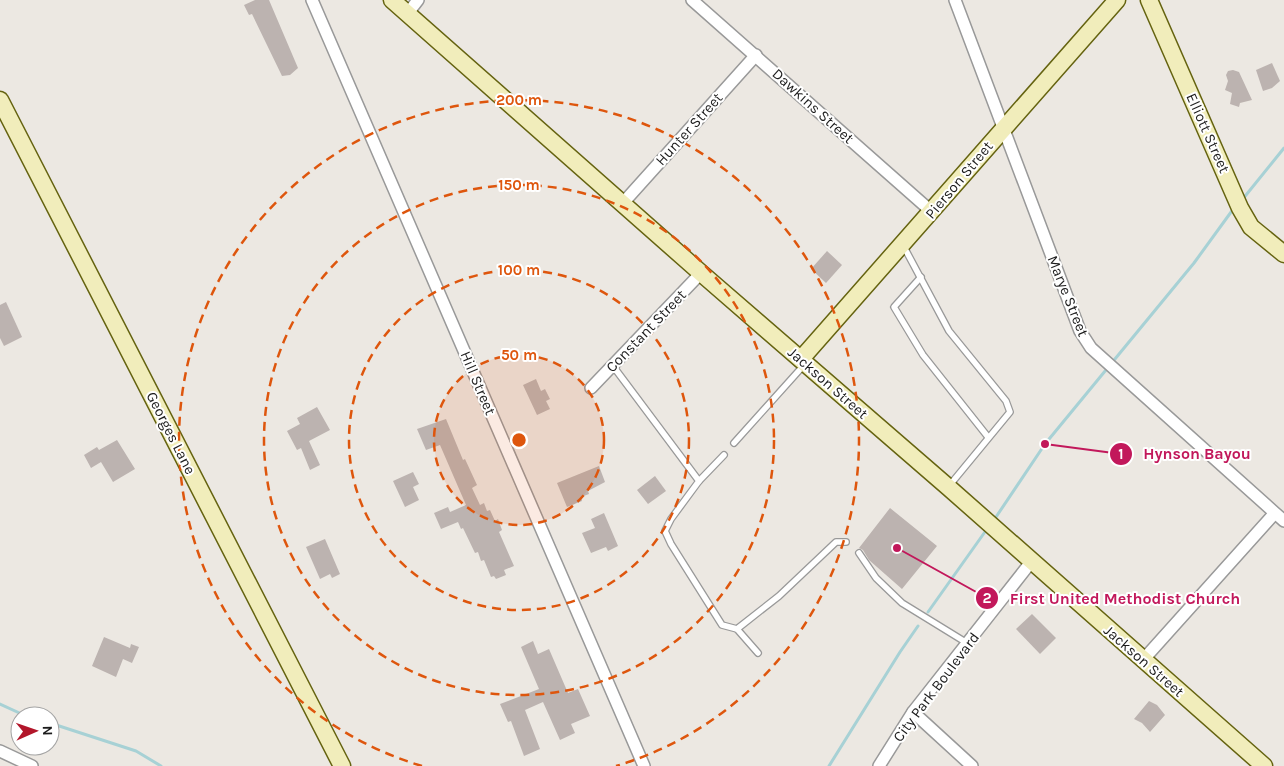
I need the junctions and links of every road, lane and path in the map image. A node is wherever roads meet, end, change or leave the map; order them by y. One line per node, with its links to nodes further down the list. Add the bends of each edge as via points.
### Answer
1 (312, 0): 39 (street, Hill Street)
2 (392, 0): 8 (street, Jackson Street)
3 (418, 0): 8 (street)
4 (692, 0): 9 (street, Dawkins Street)
5 (956, 0): 11 (street, Marye Street)
6 (1117, 0): 11 (street, Pierson Street)
7 (1149, 0): 15 (street, Elliott Street, via 1240,208 1252,227)
8 (408, 13): 12 (street, Jackson Street)
9 (756, 55): 12 (street, Hunter Street); 13 (street, Dawkins Street)
10 (0, 100): 38 (street, Georges Lane)
11 (1004, 127): 13 (street, Pierson Street); 26 (street, Marye Street, via 1080,332 1091,348)
12 (623, 203): 16 (street, Jackson Street)
13 (932, 212): 14 (street, Pierson Street)
14 (903, 245): 17 (lane); 18 (street, Pierson Street)
15 (1284, 254)
16 (701, 273): 18 (street, Jackson Street); 19 (street, Constant Street)
17 (921, 277): 21 (lane, via 949,331 1006,401 1010,412); 21 (lane, via 894,307 923,355)
18 (803, 361): 22 (lane); 25 (street, Jackson Street)
19 (613, 366): 20 (street, Constant Street); 24 (lane)
20 (592, 388)
21 (988, 437): 25 (lane)
22 (734, 444)
23 (724, 455): 24 (lane)
24 (699, 481): 31 (lane, via 665,531 722,625)
25 (948, 487): 30 (street, Jackson Street)
26 (1274, 514): 27 (street, Marye Street); 34 (street)
27 (1284, 521)
28 (846, 542): 31 (lane, via 836,542)
29 (859, 553): 32 (lane, via 876,578 902,604)
30 (1031, 562): 32 (street, City Park Boulevard); 34 (street, Jackson Street)
31 (737, 630): 33 (lane)
32 (967, 644): 35 (street, City Park Boulevard)
33 (758, 653)
34 (1143, 660): 42 (street, Jackson Street)
35 (913, 712): 40 (street, City Park Boulevard); 41 (street)
36 (0, 751): 37 (street)
37 (32, 766)
38 (342, 766)
39 (644, 766)
40 (879, 766)
41 (972, 766)
42 (1264, 766)

